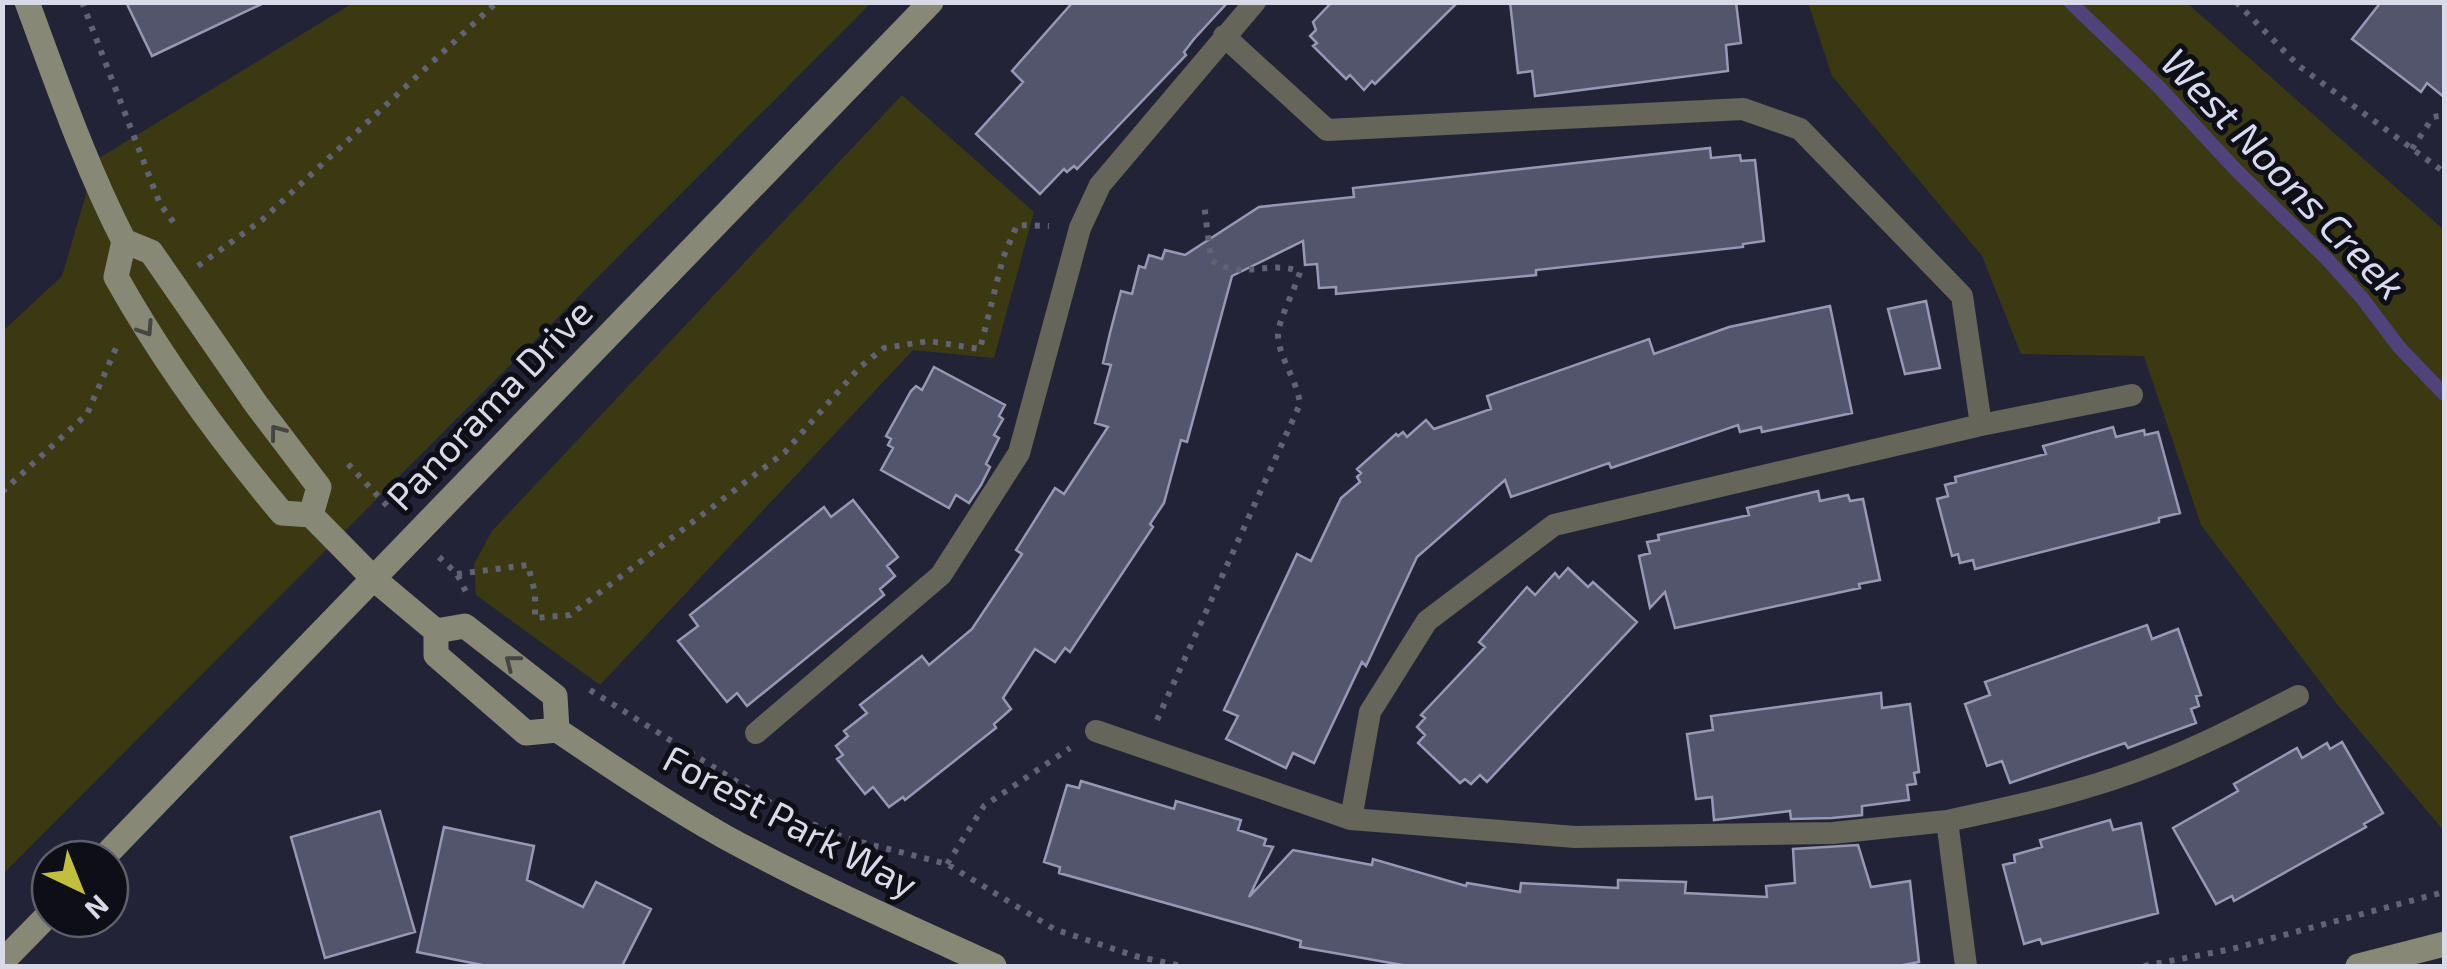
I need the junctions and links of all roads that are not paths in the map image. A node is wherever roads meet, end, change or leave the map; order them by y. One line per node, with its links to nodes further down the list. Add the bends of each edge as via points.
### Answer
1 (27, 2): 5 (street, Forest Park Way)
2 (931, 2): 9 (street, Panorama Drive)
3 (1256, 2): 4 (lane)
4 (1224, 36): 7 (lane, via 1327,130 1743,109 1800,129 1962,296); 14 (lane, via 1100,185 1080,228 1019,453 941,575)
5 (124, 241): 8 (street, one-way to 5, via 319,487 151,252); 8 (street, Forest Park Way, one-way to 8, via 116,277 207,420 282,512)
6 (2132, 395): 7 (lane)
7 (1981, 425): 15 (lane, via 1554,525 1427,621 1370,712)
8 (311, 515): 9 (street, Forest Park Way)
9 (374, 578): 10 (street, Forest Park Way); 17 (street, Panorama Drive)
10 (436, 632): 12 (street, Forest Park Way, via 436,655 526,733); 12 (street, one-way to 10, via 556,696 466,626)
11 (2298, 696): 16 (lane, via 2154,765)
12 (557, 730): 21 (street, Forest Park Way, via 724,836)
13 (1096, 731): 15 (lane)
14 (756, 733)
15 (1352, 819): 16 (lane, via 1575,837 1833,833)
16 (1947, 822): 22 (lane)
17 (121, 839)
18 (30, 933): 20 (street)
19 (2444, 944): 23 (street)
20 (2, 962)
21 (994, 966)
22 (1966, 966)
23 (2358, 966)

